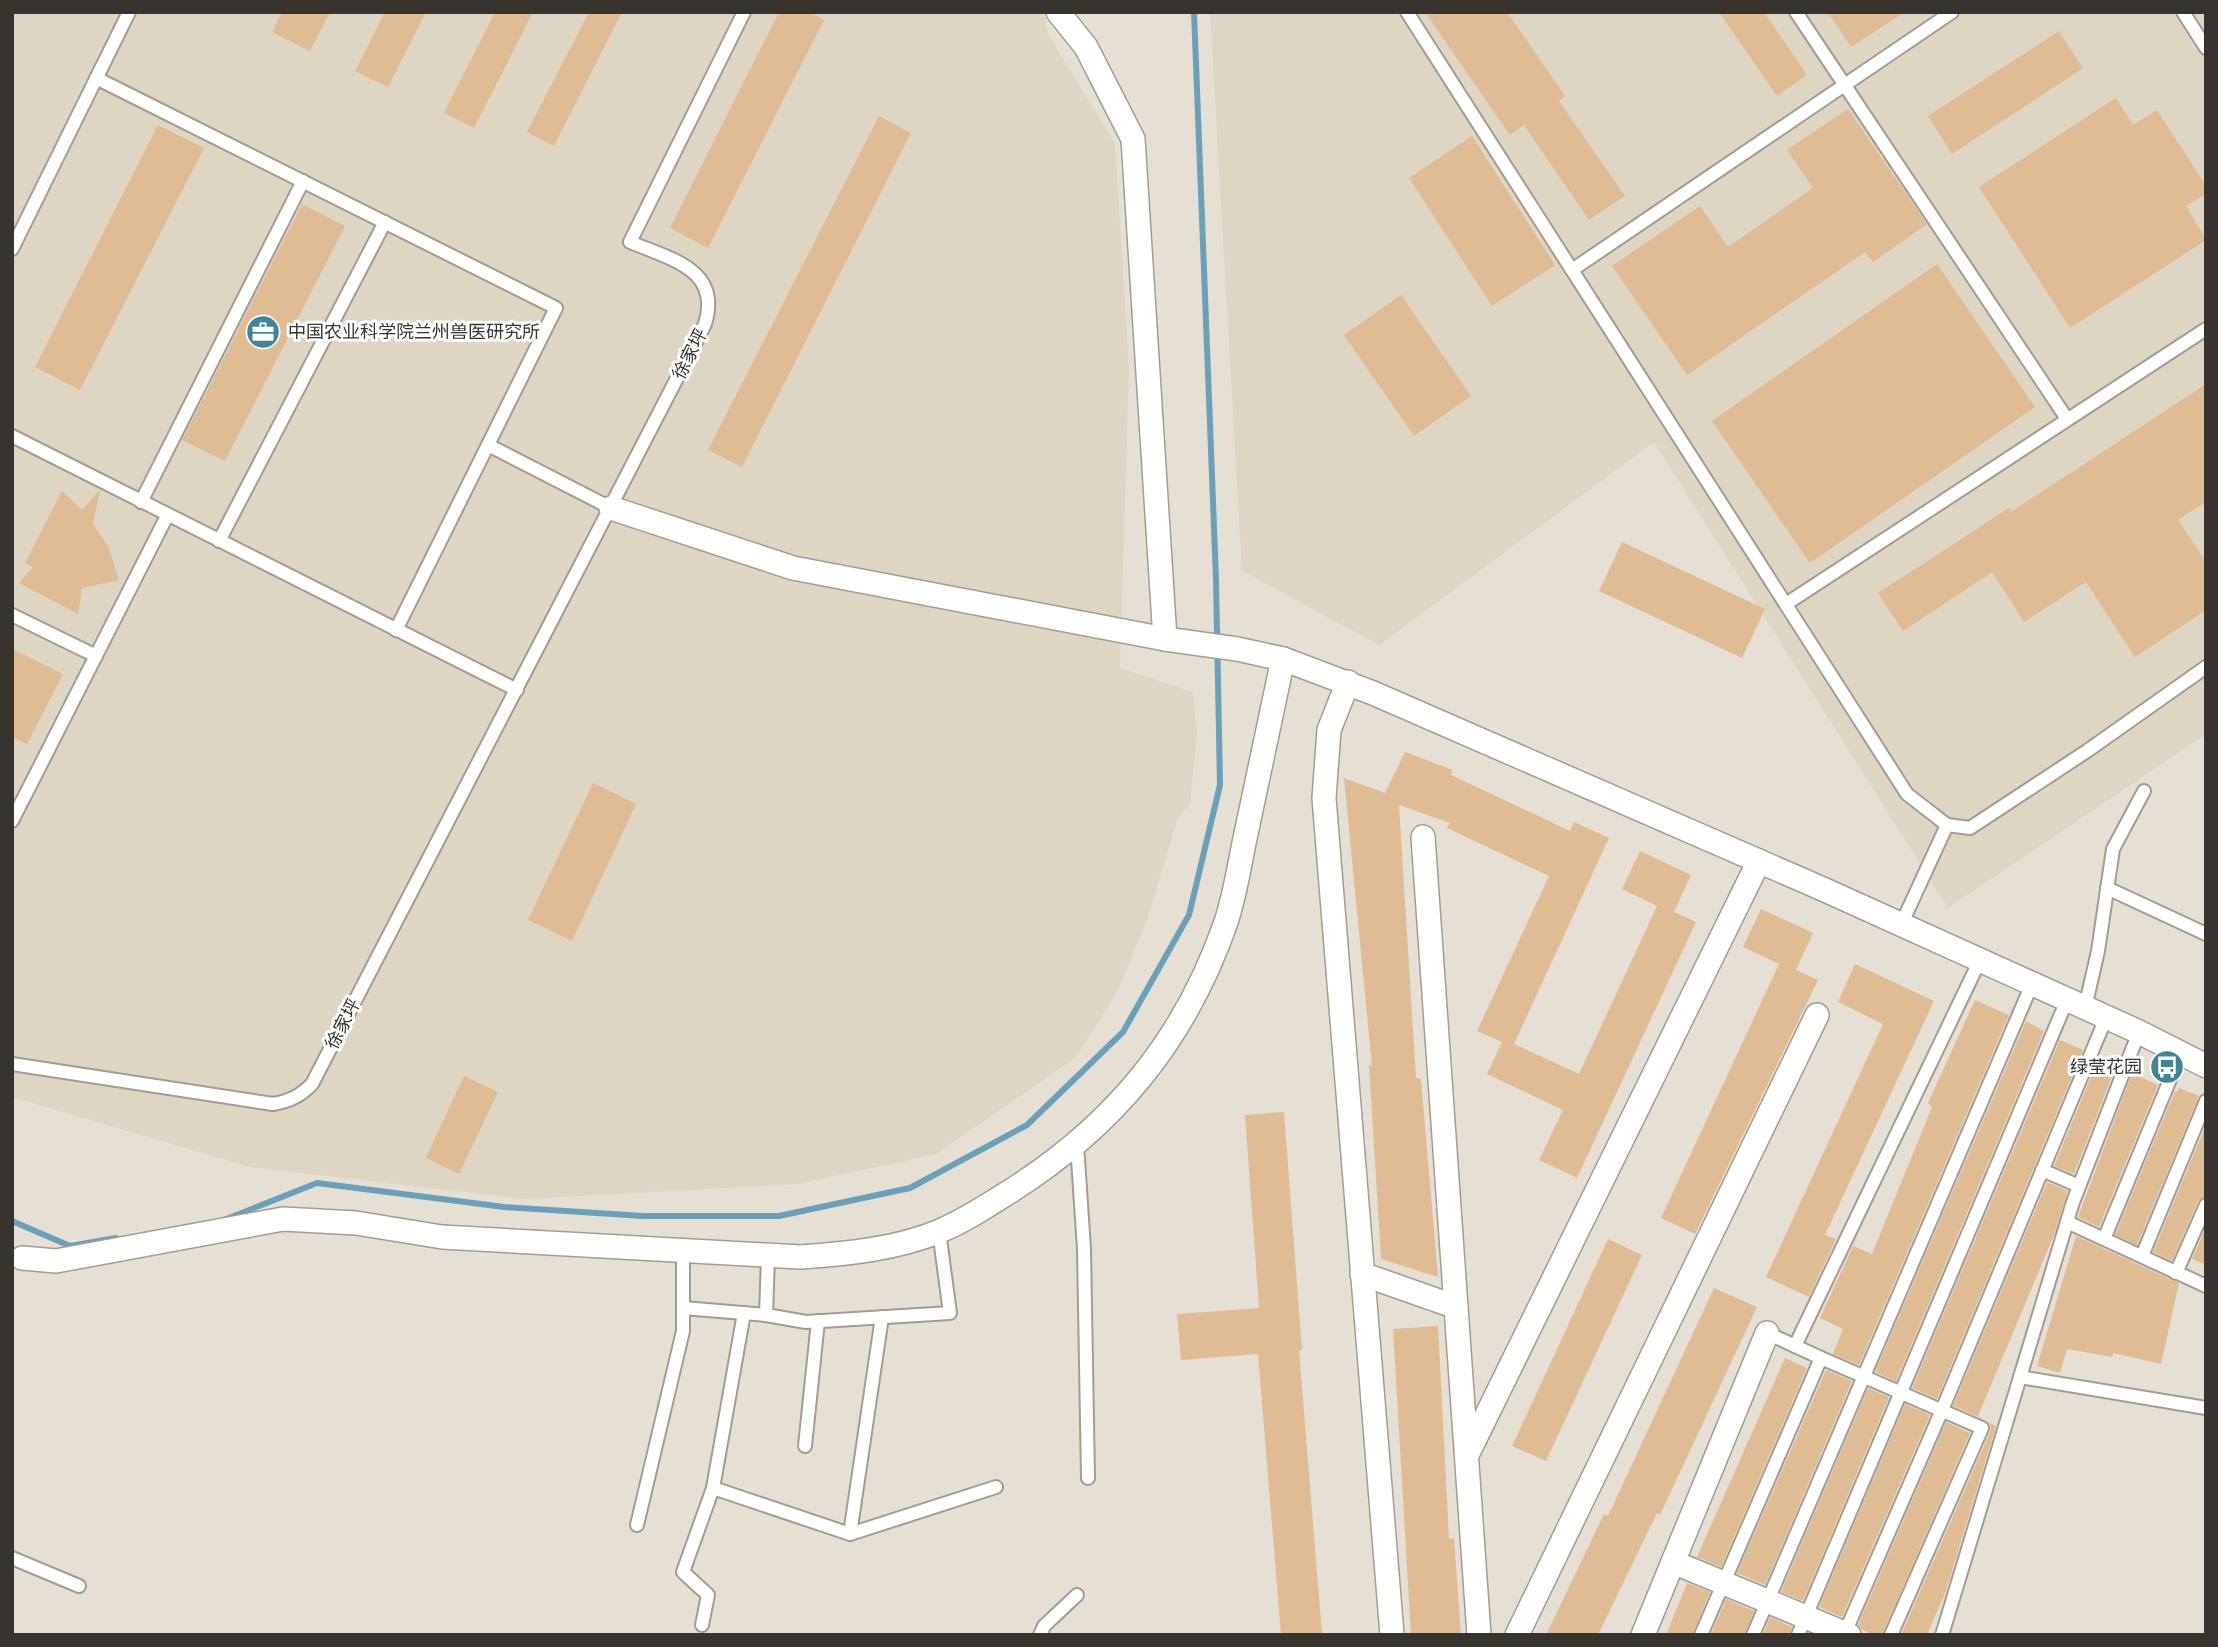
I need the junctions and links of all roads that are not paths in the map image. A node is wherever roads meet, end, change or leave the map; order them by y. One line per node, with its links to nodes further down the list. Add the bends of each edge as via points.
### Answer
1 (129, 12): 9 (lane)
2 (744, 12): 20 (lane, 徐家坪, via 630,242 696,273 709,297 709,311)
3 (1058, 12): 26 (street, via 1086,47 1133,139)
4 (1407, 12): 14 (lane)
5 (1796, 12): 10 (lane)
6 (1952, 12): 10 (lane)
7 (2183, 12): 8 (lane)
8 (2206, 48)
9 (96, 78): 11 (lane); 13 (lane)
10 (1846, 85): 14 (lane); 16 (lane)
11 (303, 181): 12 (lane); 19 (lane)
12 (385, 222): 18 (lane, via 556,308); 22 (lane)
13 (12, 249)
14 (1572, 270): 23 (lane)
15 (2206, 328): 16 (lane)
16 (2067, 419): 23 (lane)
17 (12, 436): 19 (lane)
18 (488, 445): 20 (lane); 25 (lane)
19 (141, 502): 21 (lane)
20 (611, 508): 26 (street, via 793,568); 31 (lane, 徐家坪)
21 (167, 516): 22 (lane); 27 (lane)
22 (219, 541): 25 (lane)
23 (1786, 604): 34 (lane, via 1907,794)
24 (12, 615): 27 (lane)
25 (396, 630): 31 (lane)
26 (1165, 639): 28 (street)
27 (96, 656): 33 (lane)
28 (1283, 659): 30 (street); 50 (street, via 1237,881 1213,956 1156,1059)
29 (2206, 667): 34 (lane, via 1970,828)
30 (1348, 682): 36 (street); 62 (street, via 1329,730 1324,798)
31 (517, 690): 47 (lane, 徐家坪, via 320,1070 302,1094 273,1104)
32 (2144, 791): 37 (lane, via 2113,849)
33 (12, 821)
34 (1947, 825): 38 (lane)
35 (1423, 837): 64 (street)
36 (1759, 861): 38 (street); 79 (street)
37 (2107, 888): 39 (lane); 42 (lane, via 2098,951)
38 (1901, 925): 40 (street)
39 (2206, 934)
40 (1980, 960): 41 (street); 71 (lane)
41 (2032, 984): 42 (street); 73 (lane)
42 (2076, 1004): 44 (street); 75 (lane)
43 (1817, 1015): 97 (street)
44 (2106, 1018): 45 (street); 51 (lane)
45 (2139, 1032): 46 (street); 52 (lane)
46 (2181, 1053): 48 (street); 56 (lane)
47 (12, 1064)
48 (2206, 1066)
49 (2206, 1101): 58 (lane)
50 (1077, 1144): 55 (street, via 977,1212); 80 (lane, via 1084,1249)
51 (2042, 1170): 52 (lane); 77 (lane)
52 (2079, 1186): 54 (lane)
53 (2206, 1205): 61 (lane)
54 (2067, 1222): 56 (lane); 74 (lane)
55 (939, 1231): 59 (street, via 833,1255); 68 (lane, via 950,1313)
56 (2104, 1239): 58 (lane)
57 (683, 1250): 59 (street); 60 (street, via 442,1237 356,1223 283,1219 56,1261); 65 (lane)
58 (2142, 1256): 61 (lane)
59 (768, 1257): 67 (lane)
60 (22, 1258)
61 (2176, 1273): 63 (lane)
62 (1363, 1274): 64 (street); 95 (street)
63 (2206, 1286)
64 (1456, 1307): 79 (street)
65 (683, 1308): 66 (lane); 83 (lane, via 683,1331)
66 (744, 1313): 67 (lane); 82 (lane)
67 (766, 1315): 69 (lane)
68 (882, 1317): 69 (lane); 84 (lane)
69 (818, 1321): 78 (lane)
70 (1767, 1333): 71 (lane); 86 (street)
71 (1796, 1346): 72 (lane)
72 (1821, 1358): 73 (lane); 87 (lane)
73 (1862, 1377): 75 (lane); 90 (lane)
74 (2020, 1377): 76 (lane); 102 (lane)
75 (1902, 1394): 77 (lane); 92 (lane)
76 (2206, 1408)
77 (1942, 1410): 93 (lane); 101 (lane, via 1982,1428)
78 (805, 1446)
79 (1466, 1455): 96 (street)
80 (1088, 1478)
81 (996, 1487): 84 (lane)
82 (713, 1488): 84 (lane); 91 (lane, via 683,1572 708,1595)
83 (637, 1525)
84 (850, 1534)
85 (12, 1558): 88 (lane)
86 (1673, 1562): 87 (street); 98 (street)
87 (1722, 1583): 90 (street); 99 (lane)
88 (79, 1586)
89 (1077, 1595): 94 (lane)
90 (1767, 1601): 92 (street); 100 (lane)
91 (702, 1625)
92 (1802, 1626): 93 (street)
93 (1846, 1634)
94 (1040, 1635)
95 (1392, 1635)
96 (1479, 1635)
97 (1517, 1635)
98 (1643, 1635)
99 (1701, 1635)
100 (1753, 1635)
101 (1891, 1635)
102 (1942, 1635)

